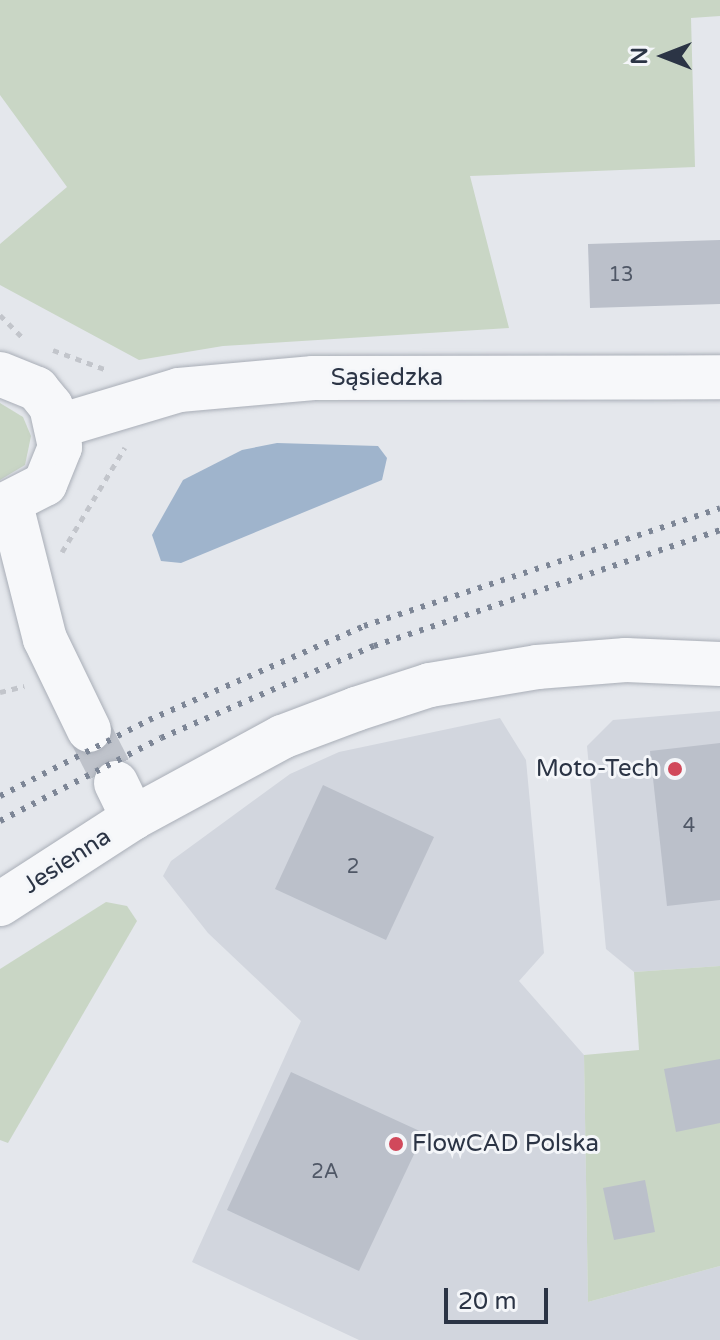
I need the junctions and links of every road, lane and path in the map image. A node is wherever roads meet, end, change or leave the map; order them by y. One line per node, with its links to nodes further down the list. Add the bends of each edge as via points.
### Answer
1 (0, 315): 2 (path, via 23,339)
2 (111, 371)
3 (0, 374): 5 (street, via 37,389)
4 (720, 377): 5 (street, Sąsiedzka, via 313,378 179,390)
5 (59, 426): 7 (street, via 56,466 45,484)
6 (128, 442): 8 (path)
7 (5, 506): 10 (street, via 45,639)
8 (58, 559)
9 (720, 664): 11 (street, Jesienna, via 626,660 430,685 124,800)
10 (89, 730)
11 (0, 904)

